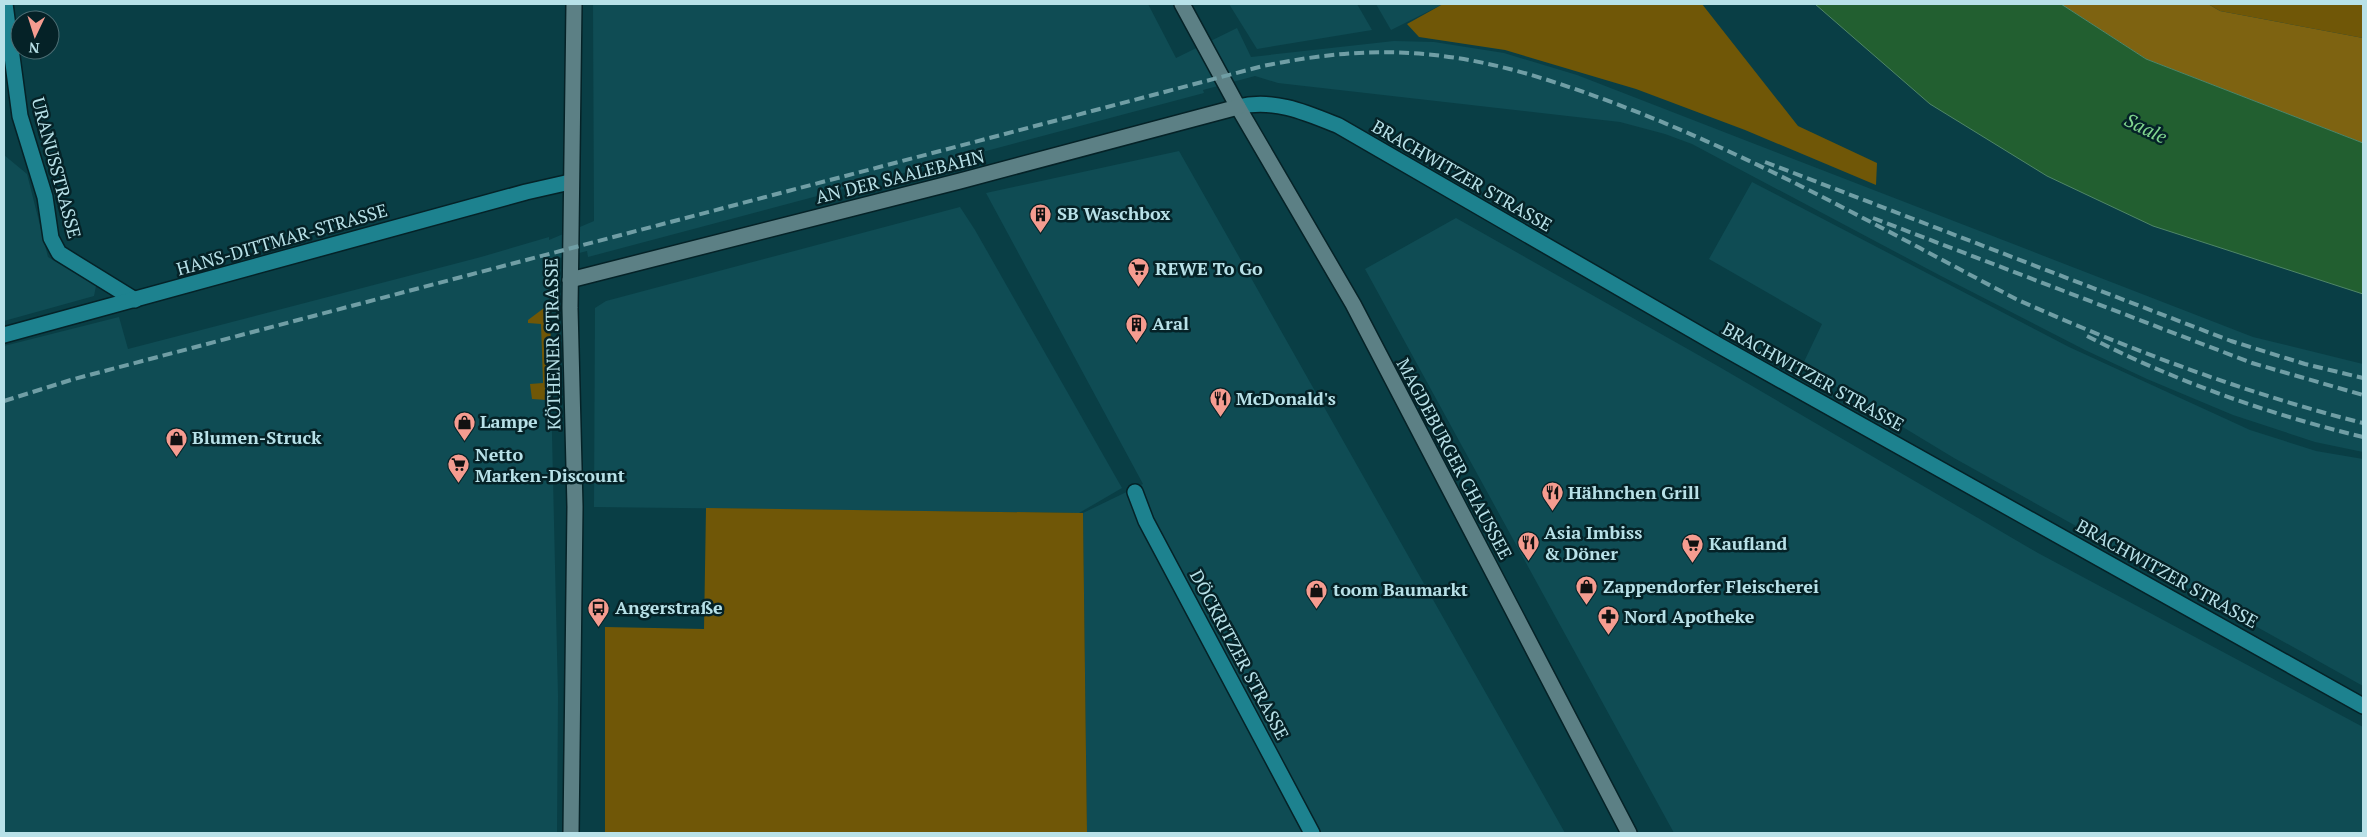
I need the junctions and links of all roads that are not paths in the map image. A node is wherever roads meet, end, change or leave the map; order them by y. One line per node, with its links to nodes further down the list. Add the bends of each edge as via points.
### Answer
1 (5, 4): 7 (street, URANUSSTRASSE, via 20,116 45,197 51,238 59,253)
2 (574, 4): 5 (main road, KÖTHENER STRASSE)
3 (1182, 4): 4 (main road, MAGDEBURGER CHAUSSEE)
4 (1238, 106): 6 (main road, AN DER SAALEBAHN, via 960,181); 10 (street, BRACHWITZER STRASSE, via 1291,107 1339,126 1720,346); 13 (main road, MAGDEBURGER CHAUSSEE, via 1352,304)
5 (570, 182): 6 (main road, KÖTHENER STRASSE); 7 (street, HANS-DITTMAR-STRASSE)
6 (570, 280): 11 (main road, KÖTHENER STRASSE, via 574,499)
7 (135, 300): 8 (street, HANS-DITTMAR-STRASSE)
8 (4, 335)
9 (1136, 492): 12 (street, DÖCKRITZER STRASSE, via 1146,521)
10 (2363, 706)
11 (571, 833)
12 (1312, 833)
13 (1629, 833)

